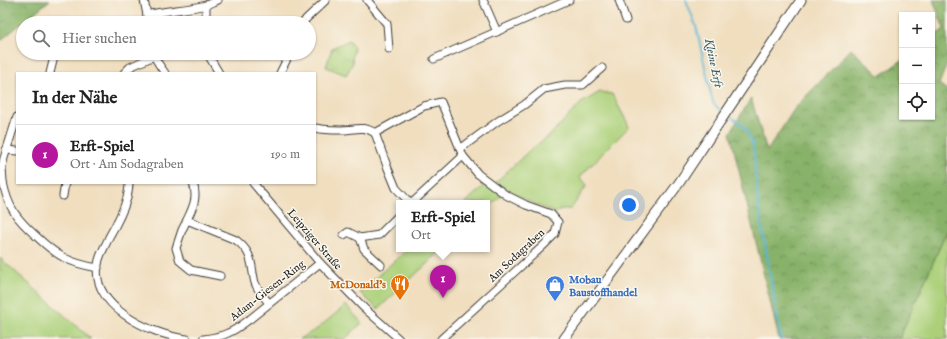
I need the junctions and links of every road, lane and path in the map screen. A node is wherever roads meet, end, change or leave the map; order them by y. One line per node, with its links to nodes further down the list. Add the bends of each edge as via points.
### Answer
1 (144, 0): 10 (street)
2 (218, 0): 9 (street)
3 (326, 0): 12 (street)
4 (367, 0): 15 (street, via 387,24)
5 (483, 0): 14 (street)
6 (569, 0): 14 (street)
7 (619, 0): 13 (street)
8 (801, 0): 55 (main road, via 680,183)
9 (206, 5): 10 (street); 11 (street)
10 (146, 15)
11 (206, 16)
12 (309, 16)
13 (626, 20)
14 (497, 32): 16 (street)
15 (389, 49)
16 (434, 59)
17 (53, 60): 23 (street)
18 (143, 60): 24 (street)
19 (157, 60): 25 (street)
20 (211, 60): 26 (street)
21 (286, 60): 27 (street)
22 (602, 68): 33 (street, via 583,85 544,89 498,121)
23 (50, 72)
24 (125, 72)
25 (165, 72)
26 (218, 72)
27 (280, 72)
28 (16, 120): 31 (street)
29 (316, 128): 30 (street, via 362,128 369,129)
30 (375, 134): 33 (street, Am Sodagraben, via 424,106 441,102); 40 (street, via 396,188)
31 (6, 150): 32 (street); 34 (street)
32 (16, 151)
33 (461, 152): 41 (street); 54 (street, Am Sodagraben, via 478,174 526,205 551,214 558,222 555,234)
34 (2, 182): 48 (street, via 15,215 50,249 74,262)
35 (65, 184): 39 (street)
36 (130, 184): 48 (street, via 125,205 99,260)
37 (193, 184): 43 (street, via 195,196)
38 (254, 184): 46 (street, Leipziger Straße)
39 (63, 196)
40 (408, 200)
41 (414, 200)
42 (396, 218): 45 (street, via 379,235)
43 (187, 220): 49 (street, via 176,248 180,261 191,270); 50 (street, via 236,240 247,250 256,286)
44 (344, 235): 45 (street, via 348,232)
45 (360, 238): 47 (street, via 364,249)
46 (320, 263): 50 (street, Adam-Giesen-Ring); 53 (street, Leipziger Straße)
47 (381, 265)
48 (98, 268): 51 (street, via 102,289 118,310 154,331)
49 (220, 276)
50 (269, 303): 52 (street, Adam-Giesen-Ring, via 228,334)
51 (186, 339)
52 (203, 339)
53 (399, 339)
54 (441, 339)
55 (564, 339)

